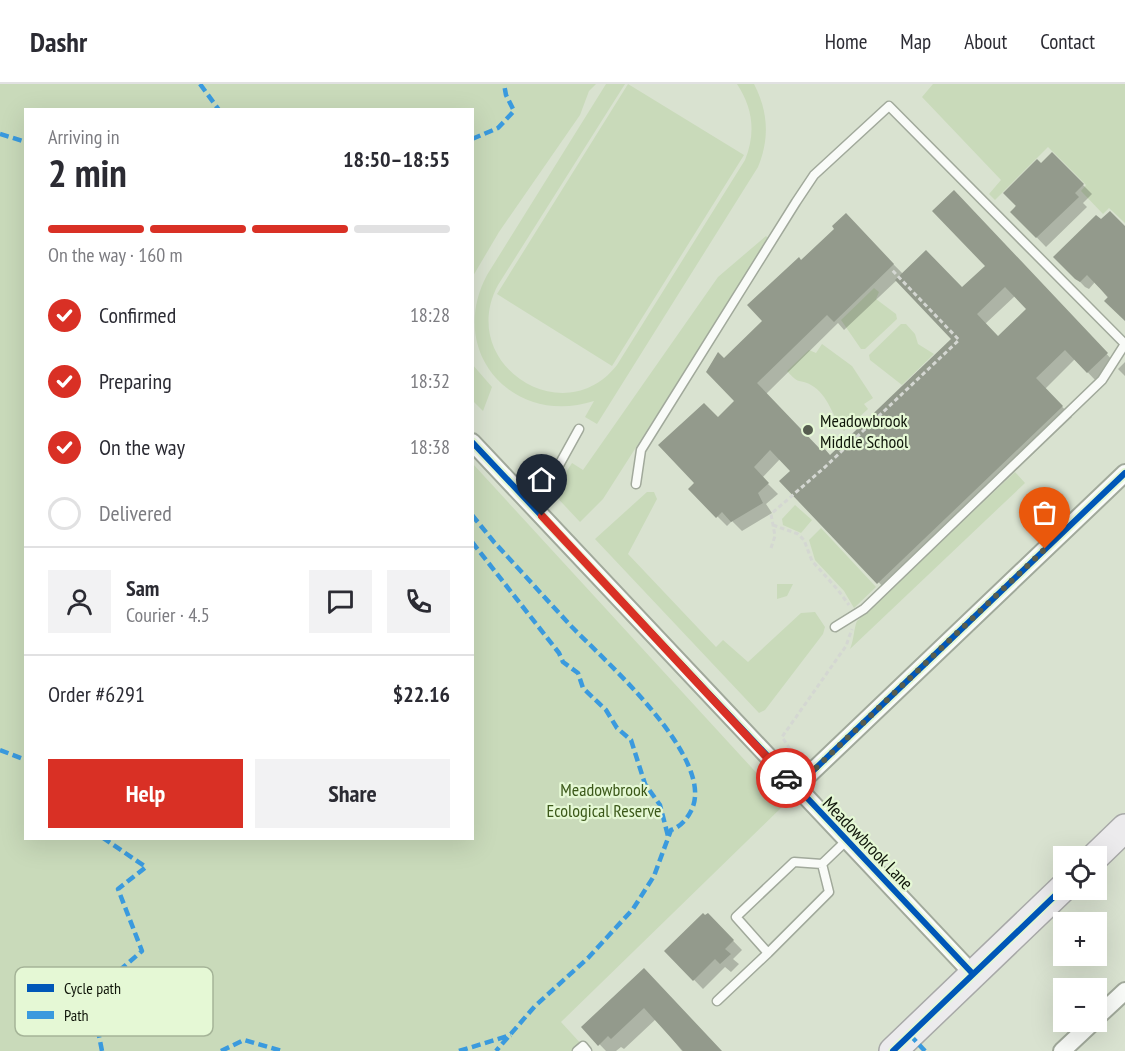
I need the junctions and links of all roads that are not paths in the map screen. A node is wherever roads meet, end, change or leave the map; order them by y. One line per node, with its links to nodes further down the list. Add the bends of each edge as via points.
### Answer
1 (579, 429): 5 (lane, via 558,467)
2 (474, 444): 5 (street, Meadowbrook Lane)
3 (1125, 473): 7 (street)
4 (636, 484): 6 (lane, via 641,450 814,175 889,106 1125,344 1102,380 864,609)
5 (526, 500): 7 (street, Meadowbrook Lane)
6 (835, 627)
7 (795, 788): 9 (street, Meadowbrook Lane)
8 (1125, 828): 10 (main road)
9 (846, 841): 11 (lane); 14 (street, Meadowbrook Lane)
10 (1106, 846)
11 (822, 864): 13 (lane, via 829,892); 13 (lane, via 794,862 736,917)
12 (1053, 898): 14 (main road)
13 (768, 953): 16 (lane)
14 (973, 974): 21 (main road)
15 (1125, 991): 17 (street)
16 (717, 1001)
17 (1107, 1008)
18 (1082, 1032): 22 (street)
19 (578, 1051): 20 (lane, via 583,1046)
20 (587, 1051)
21 (893, 1051)
22 (1062, 1051)

